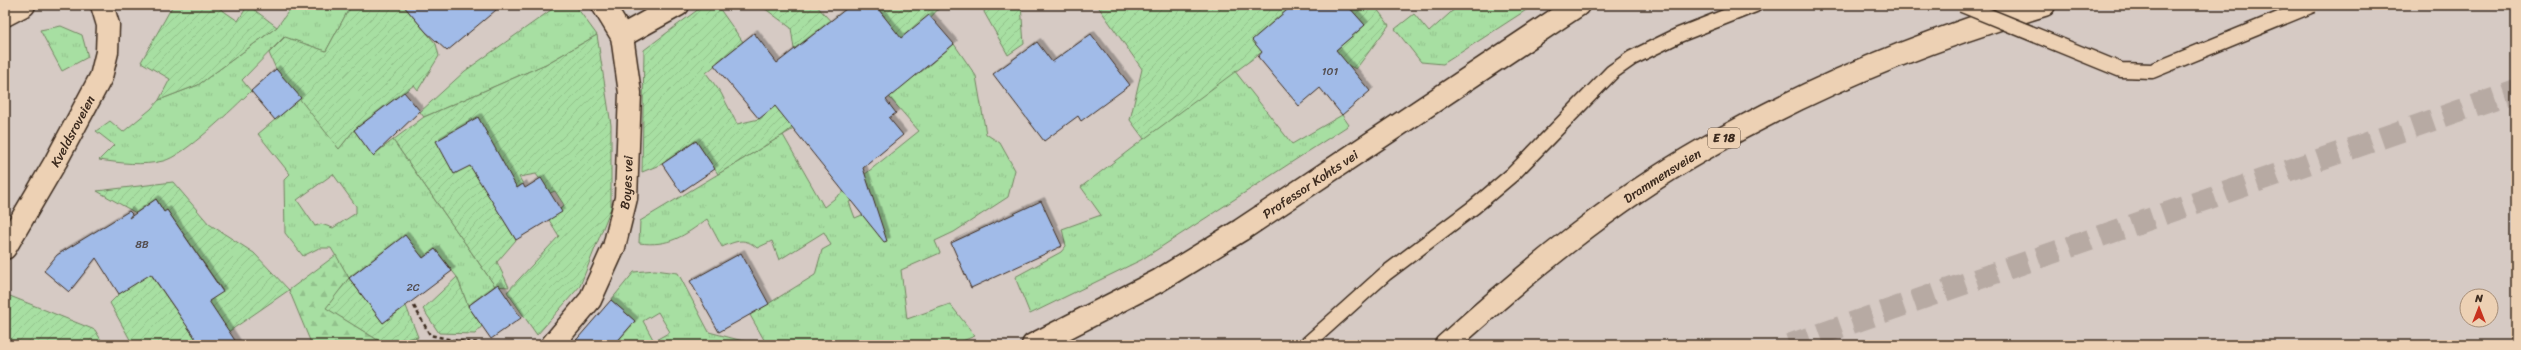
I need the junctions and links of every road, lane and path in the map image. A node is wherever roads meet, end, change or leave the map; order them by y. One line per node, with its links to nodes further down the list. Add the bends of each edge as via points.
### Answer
1 (24, 5): 10 (main road)
2 (102, 5): 12 (main road, Kveldsroveien, via 108,25 107,52 101,77)
3 (603, 5): 11 (main road, Boyes vei)
4 (678, 5): 11 (main road)
5 (1577, 5): 16 (main road, Professor Kohts vei, via 1241,230 1158,281)
6 (1755, 5): 17 (lane, via 1679,35 1632,58 1612,72 1514,174 1385,274)
7 (1962, 5): 9 (lane, bridge, via 2121,70 2152,71)
8 (2044, 5): 18 (main road, Drammensveien / E 18, via 1935,42 1848,77 1779,108 1703,149 1551,254)
9 (2313, 5)
10 (5, 15)
11 (622, 36): 15 (main road, Boyes vei, via 630,92 624,205 614,247 590,300)
12 (5, 248)
13 (414, 306): 14 (path, via 430,335 457,341)
14 (512, 345)
15 (552, 345)
16 (1033, 345)
17 (1306, 345)
18 (1446, 345)

